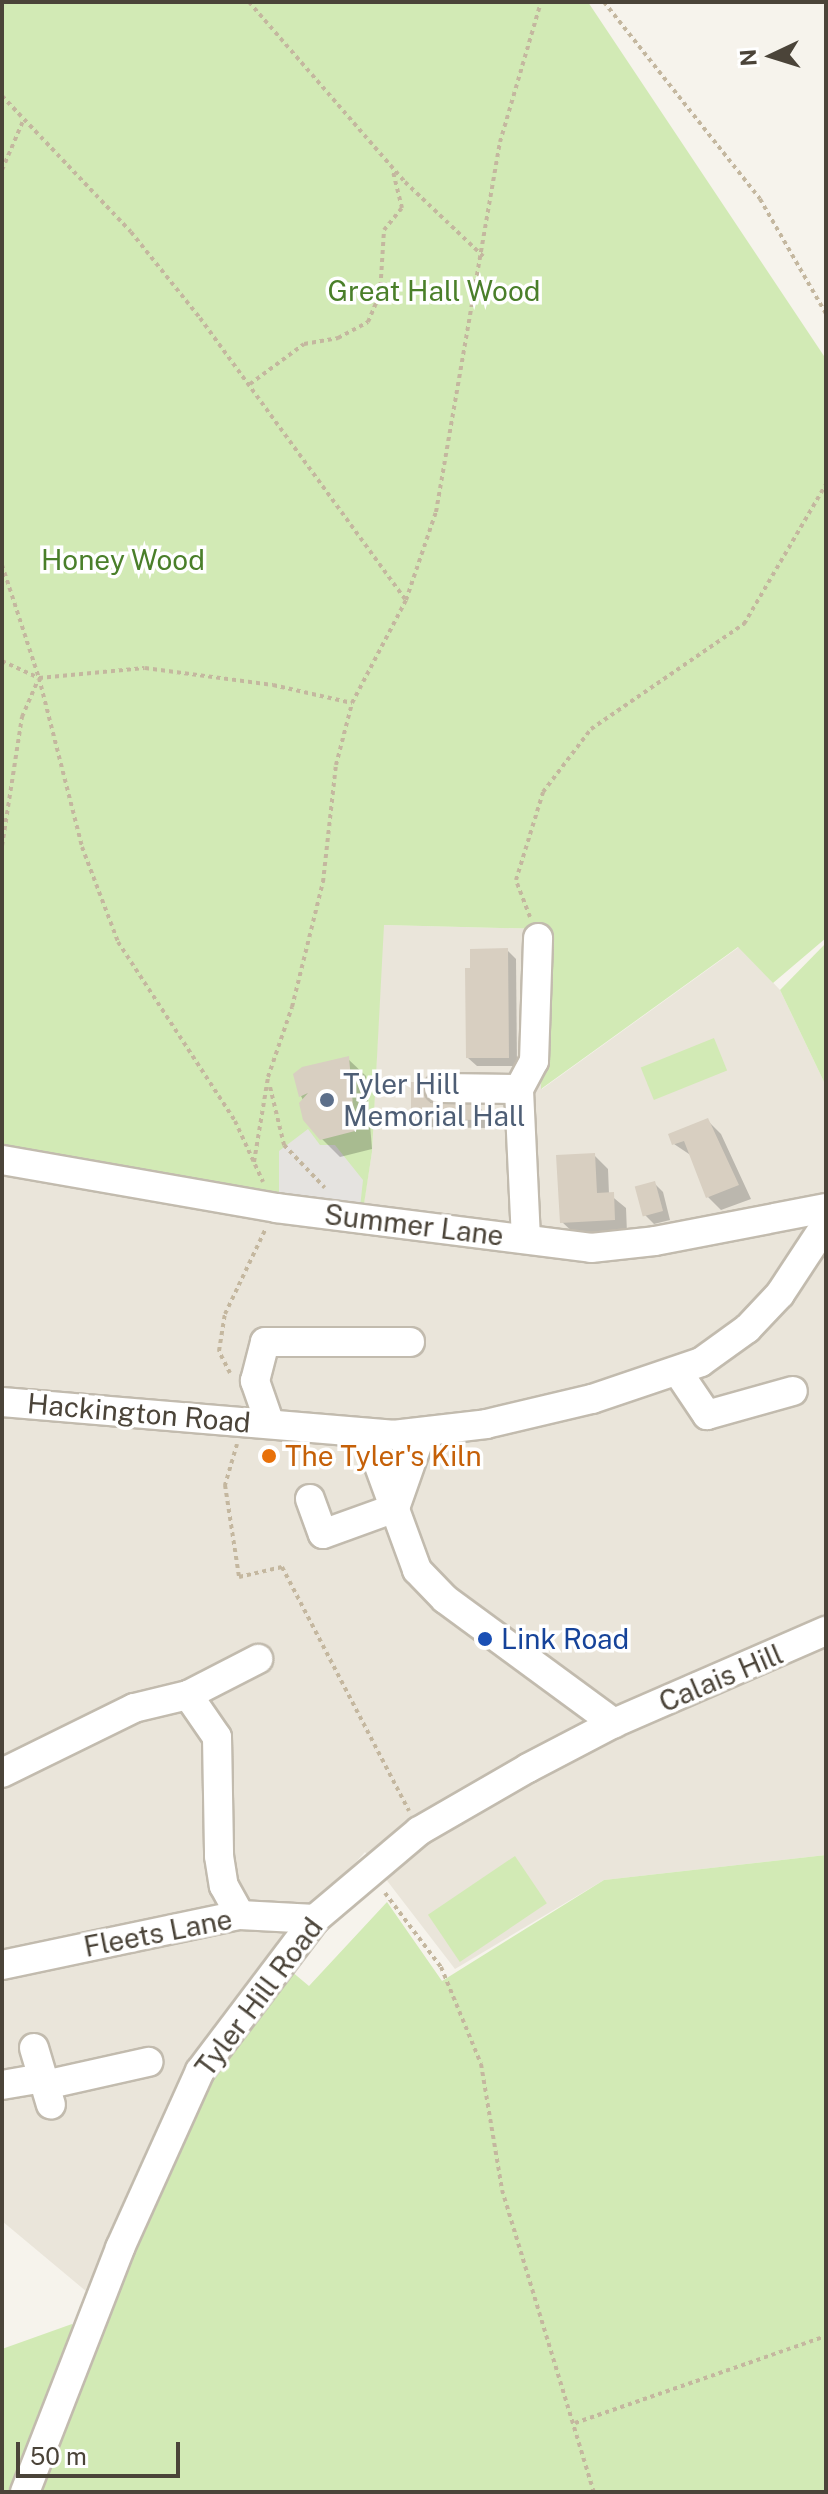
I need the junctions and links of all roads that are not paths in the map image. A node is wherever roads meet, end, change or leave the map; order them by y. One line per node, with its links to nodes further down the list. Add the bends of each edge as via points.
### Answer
1 (538, 938): 3 (street, via 534,1061)
2 (439, 1088): 3 (street)
3 (519, 1089): 7 (street)
4 (2, 1160): 7 (street, Summer Lane, via 276,1208)
5 (826, 1208): 7 (street, Summer Lane, via 642,1243 591,1248)
6 (826, 1224): 9 (street, Hackington Road, via 780,1294 747,1329)
7 (526, 1239)
8 (410, 1342): 12 (street, via 265,1342 255,1381)
9 (678, 1372): 10 (street, via 707,1415); 14 (street, Hackington Road, via 592,1399)
10 (793, 1391)
11 (2, 1402): 12 (street, Hackington Road)
12 (270, 1424): 13 (street, Hackington Road)
13 (367, 1433): 14 (street, Hackington Road); 16 (street)
14 (421, 1434): 16 (street)
15 (310, 1499): 16 (street, via 323,1534)
16 (395, 1508): 20 (street, via 417,1570 445,1599)
17 (826, 1631): 20 (street, Calais Hill)
18 (258, 1659): 19 (street)
19 (188, 1695): 21 (street, via 134,1708); 22 (street, via 217,1737 219,1856 224,1886)
20 (614, 1723): 23 (street, Tyler Hill Road, via 419,1831)
21 (2, 1773)
22 (240, 1915): 23 (street, Fleets Lane); 24 (street, Fleets Lane)
23 (315, 1919): 29 (street, Tyler Hill Road, via 200,2071 120,2248)
24 (2, 1965)
25 (34, 2048): 28 (street)
26 (148, 2062): 28 (street)
27 (2, 2085): 28 (street)
28 (46, 2089)
29 (25, 2492)

